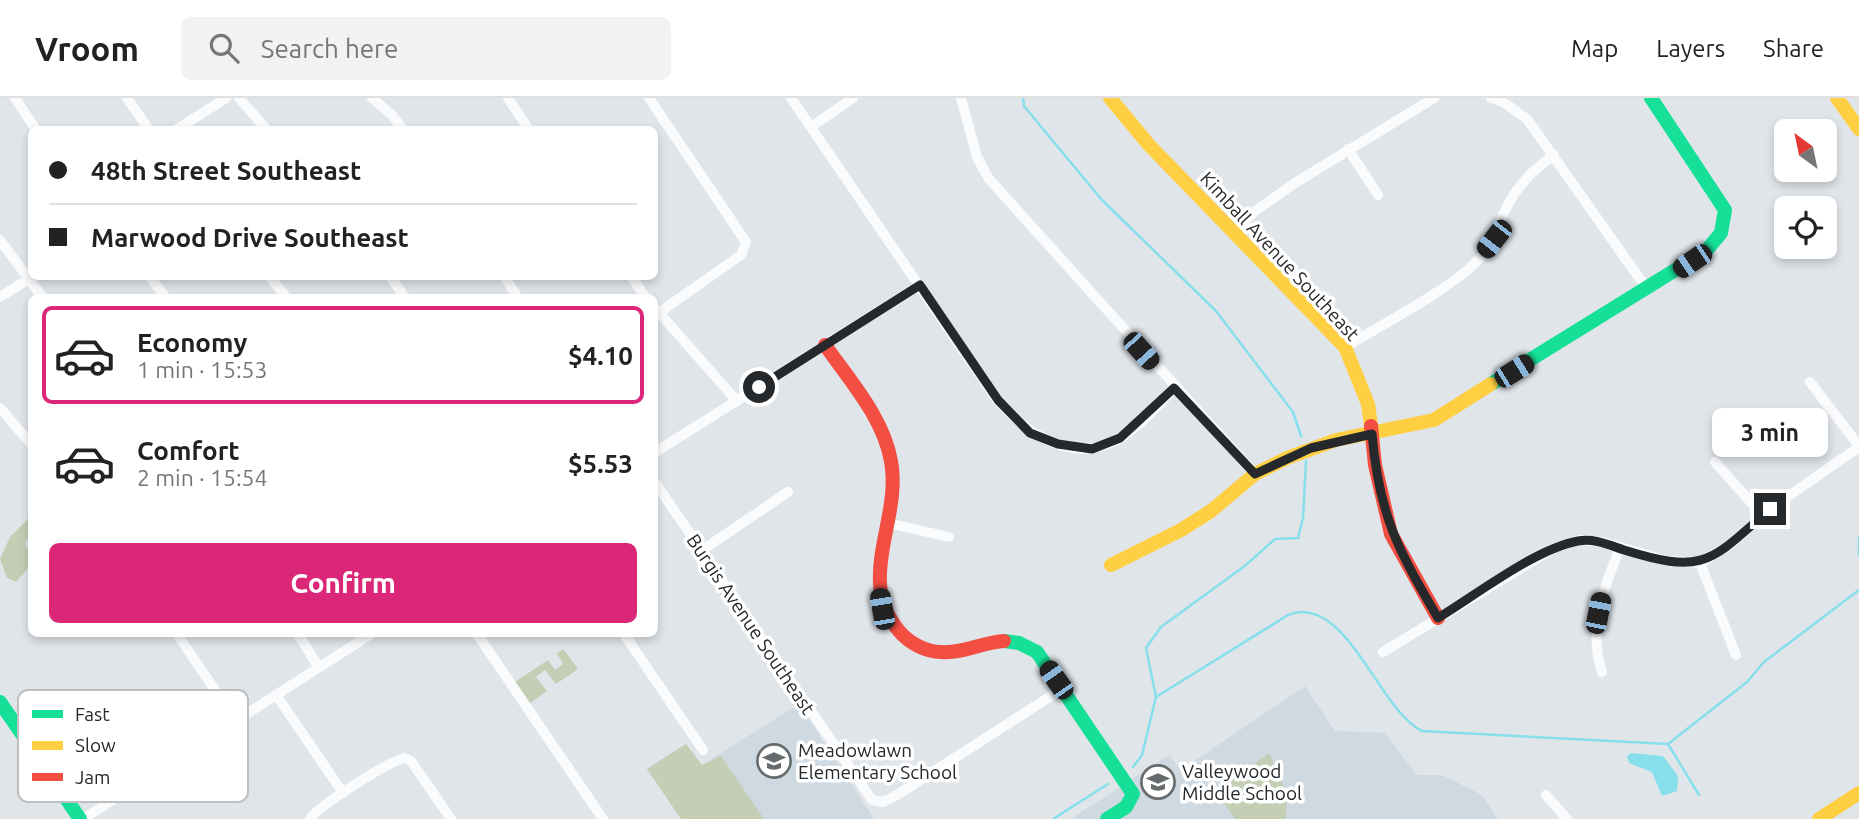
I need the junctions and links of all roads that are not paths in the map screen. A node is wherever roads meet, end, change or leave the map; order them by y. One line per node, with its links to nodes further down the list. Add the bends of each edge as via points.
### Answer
1 (15, 98): 16 (street)
2 (127, 98): 17 (street)
3 (226, 98): 18 (street)
4 (239, 98): 19 (street)
5 (372, 98): 20 (street)
6 (508, 98): 21 (street)
7 (649, 98): 38 (street, via 746,242 741,255)
8 (791, 98): 22 (street)
9 (853, 98): 22 (street)
10 (961, 98): 43 (street, via 977,157 989,179)
11 (1110, 98): 27 (street, Kimball Avenue Southeast)
12 (1434, 98): 24 (street)
13 (1491, 98): 25 (street, via 1527,119)
14 (1651, 98): 34 (street, via 1720,198 1726,225 1720,239 1706,251)
15 (1837, 98): 23 (street)
16 (33, 126)
17 (146, 126)
18 (182, 126)
19 (264, 126)
20 (400, 126)
21 (526, 126)
22 (811, 127): 33 (street)
23 (1859, 129)
24 (1348, 149): 26 (street); 27 (street, via 1255,211)
25 (1554, 155): 34 (street); 41 (street, via 1533,169 1520,186 1494,239 1478,260)
26 (1378, 195)
27 (1232, 232): 41 (street, Kimball Avenue Southeast)
28 (0, 240): 29 (street)
29 (28, 274)
30 (28, 280): 37 (street)
31 (152, 280): 35 (street)
32 (272, 280): 36 (street)
33 (920, 285): 40 (street); 43 (street, via 998,400 1030,433 1058,444 1092,449 1120,438)
34 (1647, 289): 46 (street, via 1434,420)
35 (163, 294)
36 (284, 294)
37 (0, 297)
38 (658, 308)
39 (658, 310): 44 (street)
40 (825, 345): 44 (street); 55 (street, via 886,441 892,465)
41 (1345, 347): 46 (street, Kimball Avenue Southeast, via 1368,404)
42 (1810, 382): 48 (street)
43 (1174, 388): 51 (street)
44 (737, 401): 49 (street)
45 (0, 408): 47 (street)
46 (1372, 434): 51 (street, via 1311,448); 61 (street, Kimball Avenue Southeast, via 1391,534)
47 (28, 440)
48 (1859, 447): 54 (street)
49 (658, 450)
50 (1716, 462): 54 (street)
51 (1255, 474): 60 (street, via 1212,511)
52 (658, 487): 58 (street, Burgis Avenue Southeast)
53 (788, 492): 58 (street)
54 (1763, 516): 59 (street, via 1727,548)
55 (888, 523): 56 (street); 71 (street, via 877,582 882,609 903,636 936,652 960,653 1009,639 1022,642 1037,652)
56 (948, 537)
57 (1620, 549): 59 (street, via 1668,562); 61 (street, via 1580,540 1554,548); 70 (street, via 1598,613)
58 (701, 551): 71 (street, Burgis Avenue Southeast, via 872,800 883,802 897,795)
59 (1700, 563): 68 (street)
60 (1111, 565)
61 (1438, 618): 67 (street)
62 (179, 637): 72 (street)
63 (300, 637): 69 (street)
64 (366, 637): 69 (street)
65 (479, 637): 86 (street)
66 (626, 637): 77 (street)
67 (1383, 652)
68 (1736, 655)
69 (318, 666): 73 (street)
70 (1602, 673)
71 (1062, 689): 87 (street, via 1130,789 1133,798)
72 (215, 690)
73 (277, 696): 75 (street); 78 (street)
74 (0, 702): 76 (street)
75 (248, 714)
76 (18, 728)
77 (703, 750)
78 (343, 793): 84 (street); 85 (street, via 404,758 411,761)
79 (1859, 793): 89 (street)
80 (1546, 795): 88 (street)
81 (70, 802): 83 (street)
82 (109, 802): 83 (street)
83 (82, 819)
84 (310, 819)
85 (451, 819)
86 (603, 819)
87 (1107, 819)
88 (1567, 819)
89 (1819, 819)

